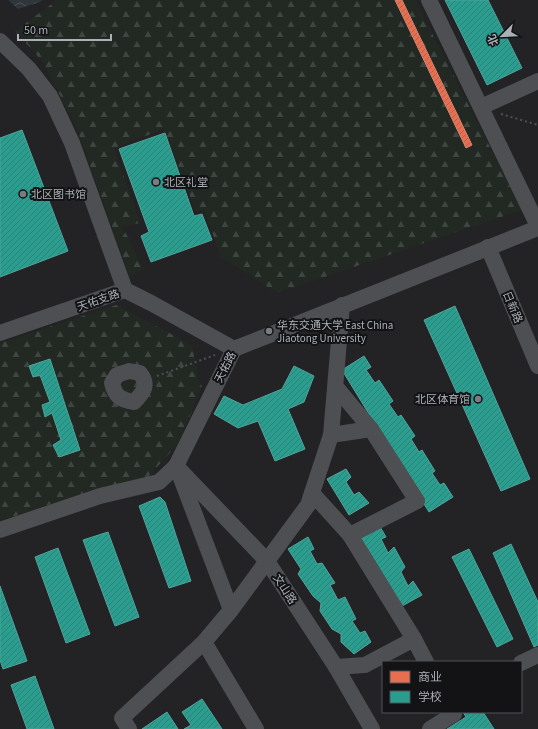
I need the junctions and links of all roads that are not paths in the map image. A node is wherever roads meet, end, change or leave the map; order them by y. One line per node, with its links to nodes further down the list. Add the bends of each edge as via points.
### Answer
1 (429, 0): 4 (street)
2 (0, 41): 7 (street, via 29,69 50,96 72,143)
3 (538, 81): 4 (street)
4 (481, 108): 5 (street)
5 (538, 227): 6 (street, 天佑路)
6 (488, 247): 8 (street, 天佑路); 11 (street, 日新路)
7 (125, 290): 9 (street, 天佑支路); 10 (street, 天佑支路)
8 (342, 305): 10 (street, 天佑路); 12 (street)
9 (0, 334)
10 (234, 349): 15 (street, 天佑路)
11 (538, 366)
12 (336, 387): 13 (street); 14 (street)
13 (371, 429): 14 (street); 18 (street, via 417,501)
14 (331, 435): 16 (street)
15 (176, 466): 17 (street, 天佑路, via 159,482 100,496); 19 (street, 文山路); 20 (street)
16 (312, 493): 18 (street); 19 (street, via 308,505)
17 (0, 530)
18 (350, 535): 21 (street)
19 (267, 561): 20 (street); 26 (street, 文山路)
20 (231, 610): 22 (street)
21 (414, 639): 24 (street); 26 (street, via 365,665)
22 (204, 642): 28 (street, via 122,718); 29 (street)
23 (538, 655): 25 (street)
24 (425, 661)
25 (522, 663)
26 (336, 667): 30 (street, 文山路)
27 (453, 713): 31 (street)
28 (129, 729)
29 (256, 729)
30 (372, 729)
31 (430, 729)

